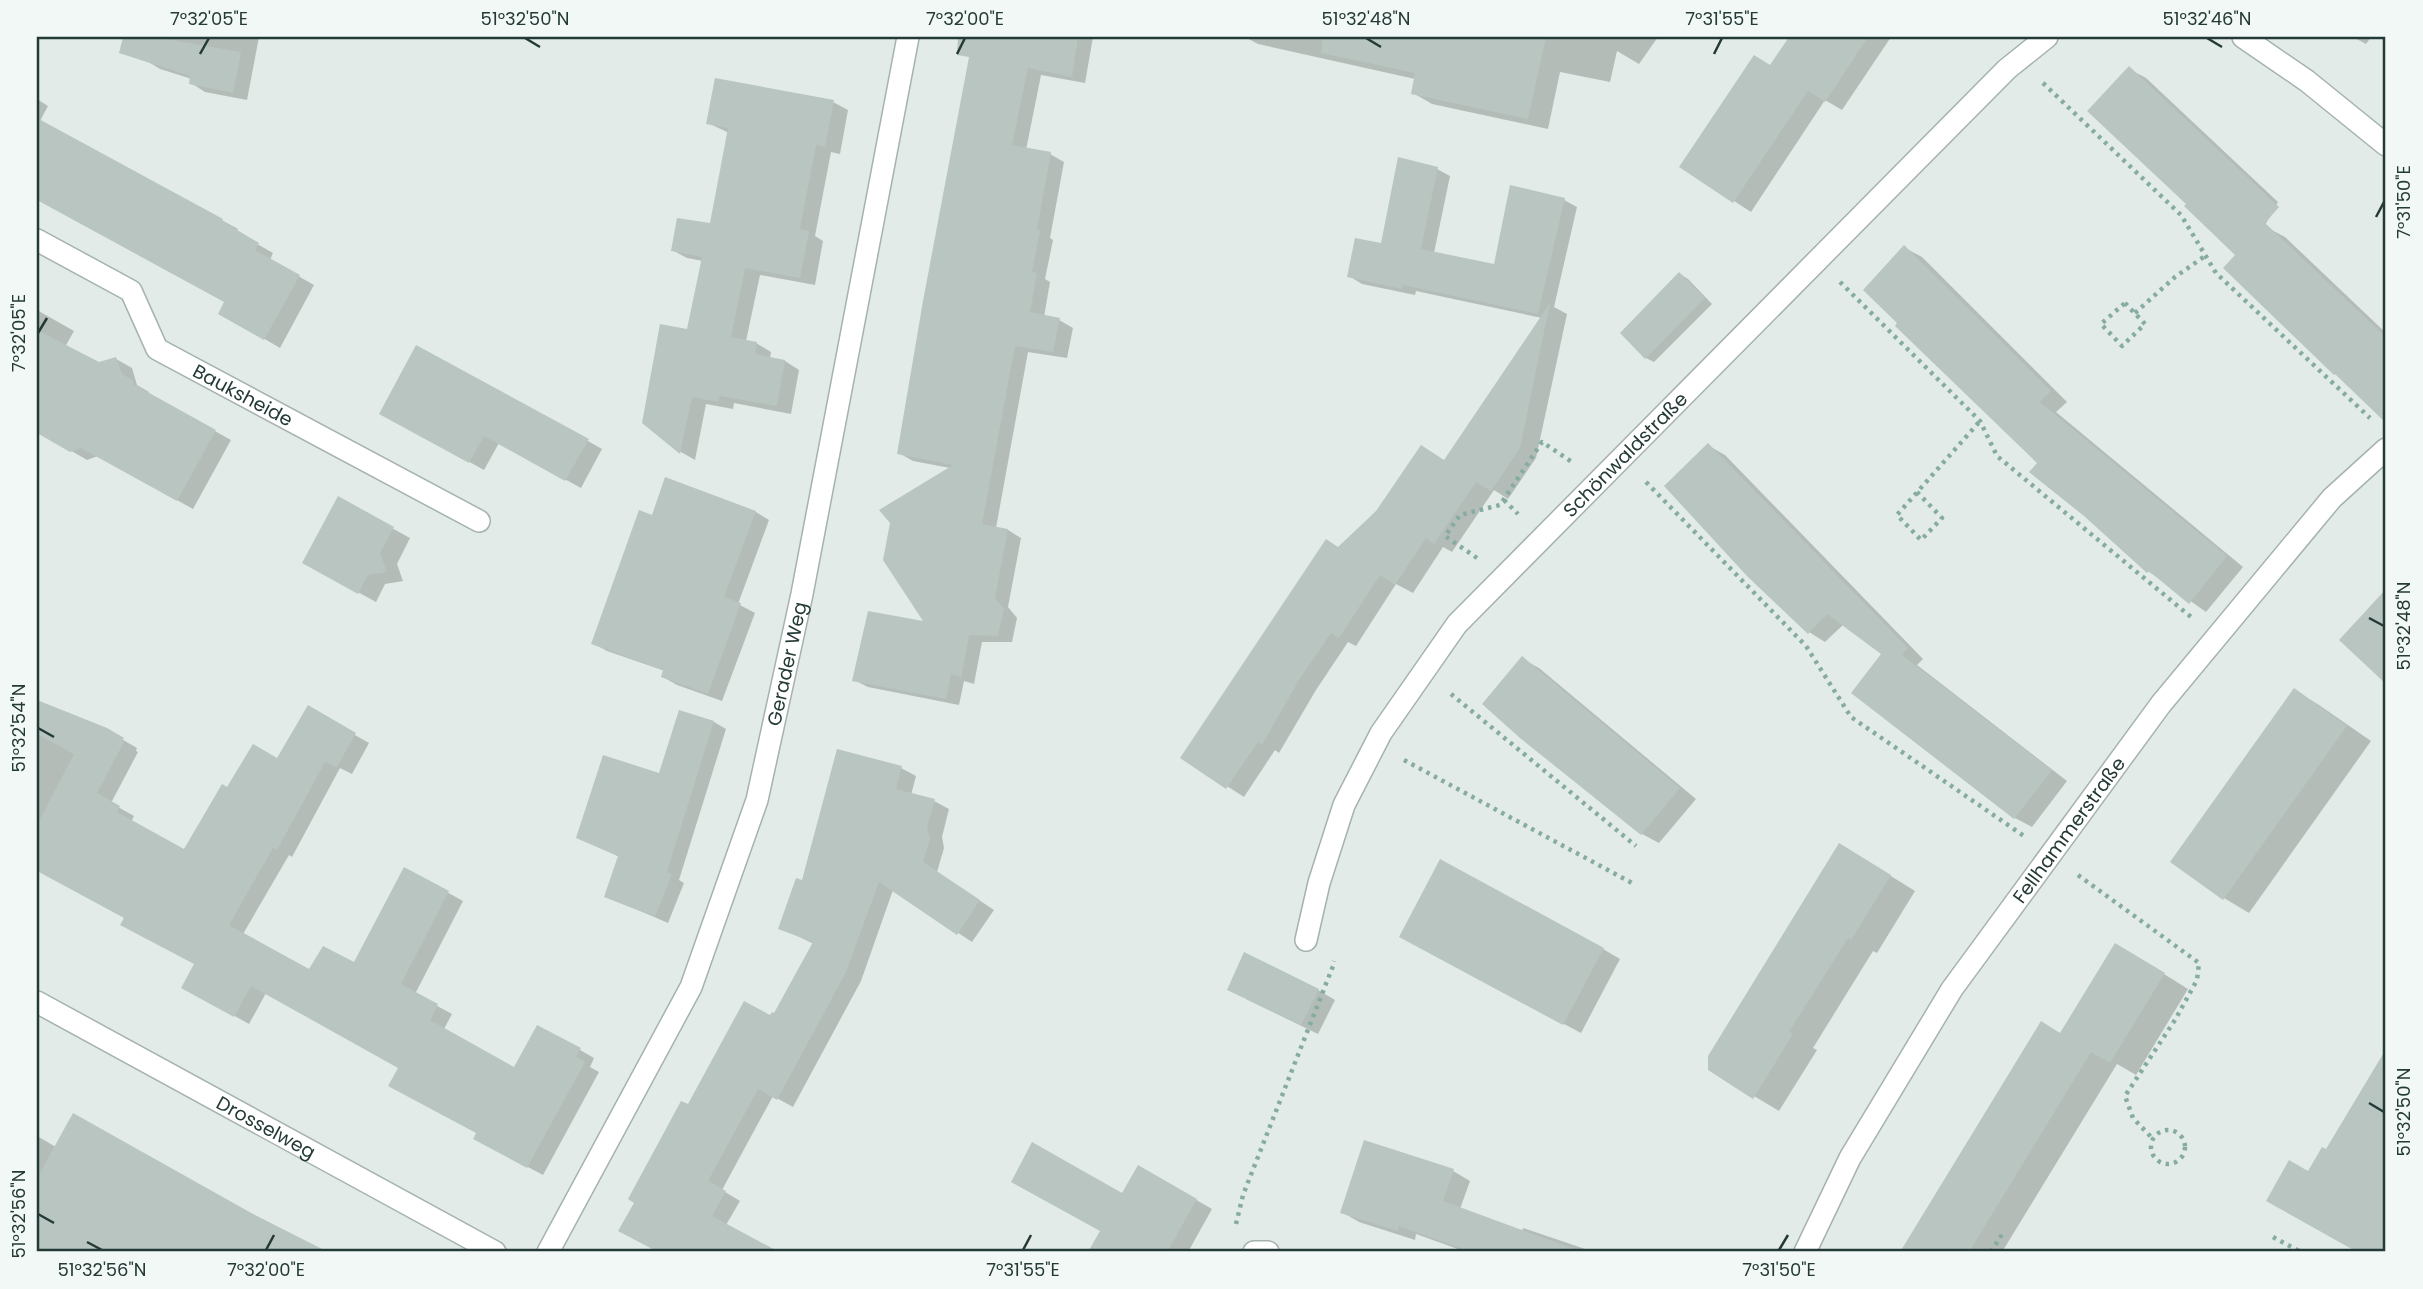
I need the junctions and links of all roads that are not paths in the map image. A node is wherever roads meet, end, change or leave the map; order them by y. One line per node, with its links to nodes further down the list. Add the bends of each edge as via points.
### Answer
1 (908, 37): 11 (street, Gerader Weg, via 802,594 757,800 691,987)
2 (2048, 37): 8 (street, Schönwaldstraße, via 2007,69 1457,624 1381,733 1344,806)
3 (2243, 37): 4 (street)
4 (2386, 145)
5 (37, 240): 7 (street, Bauksheide, via 131,291 158,349)
6 (2386, 449): 14 (street, Fellhammerstraße, via 2332,498 2161,704 1952,989 1850,1158)
7 (479, 521)
8 (1308, 931)
9 (37, 1002): 10 (street, Drosselweg)
10 (495, 1252)
11 (548, 1252)
12 (1254, 1252): 13 (street)
13 (1268, 1252)
14 (1805, 1252)

